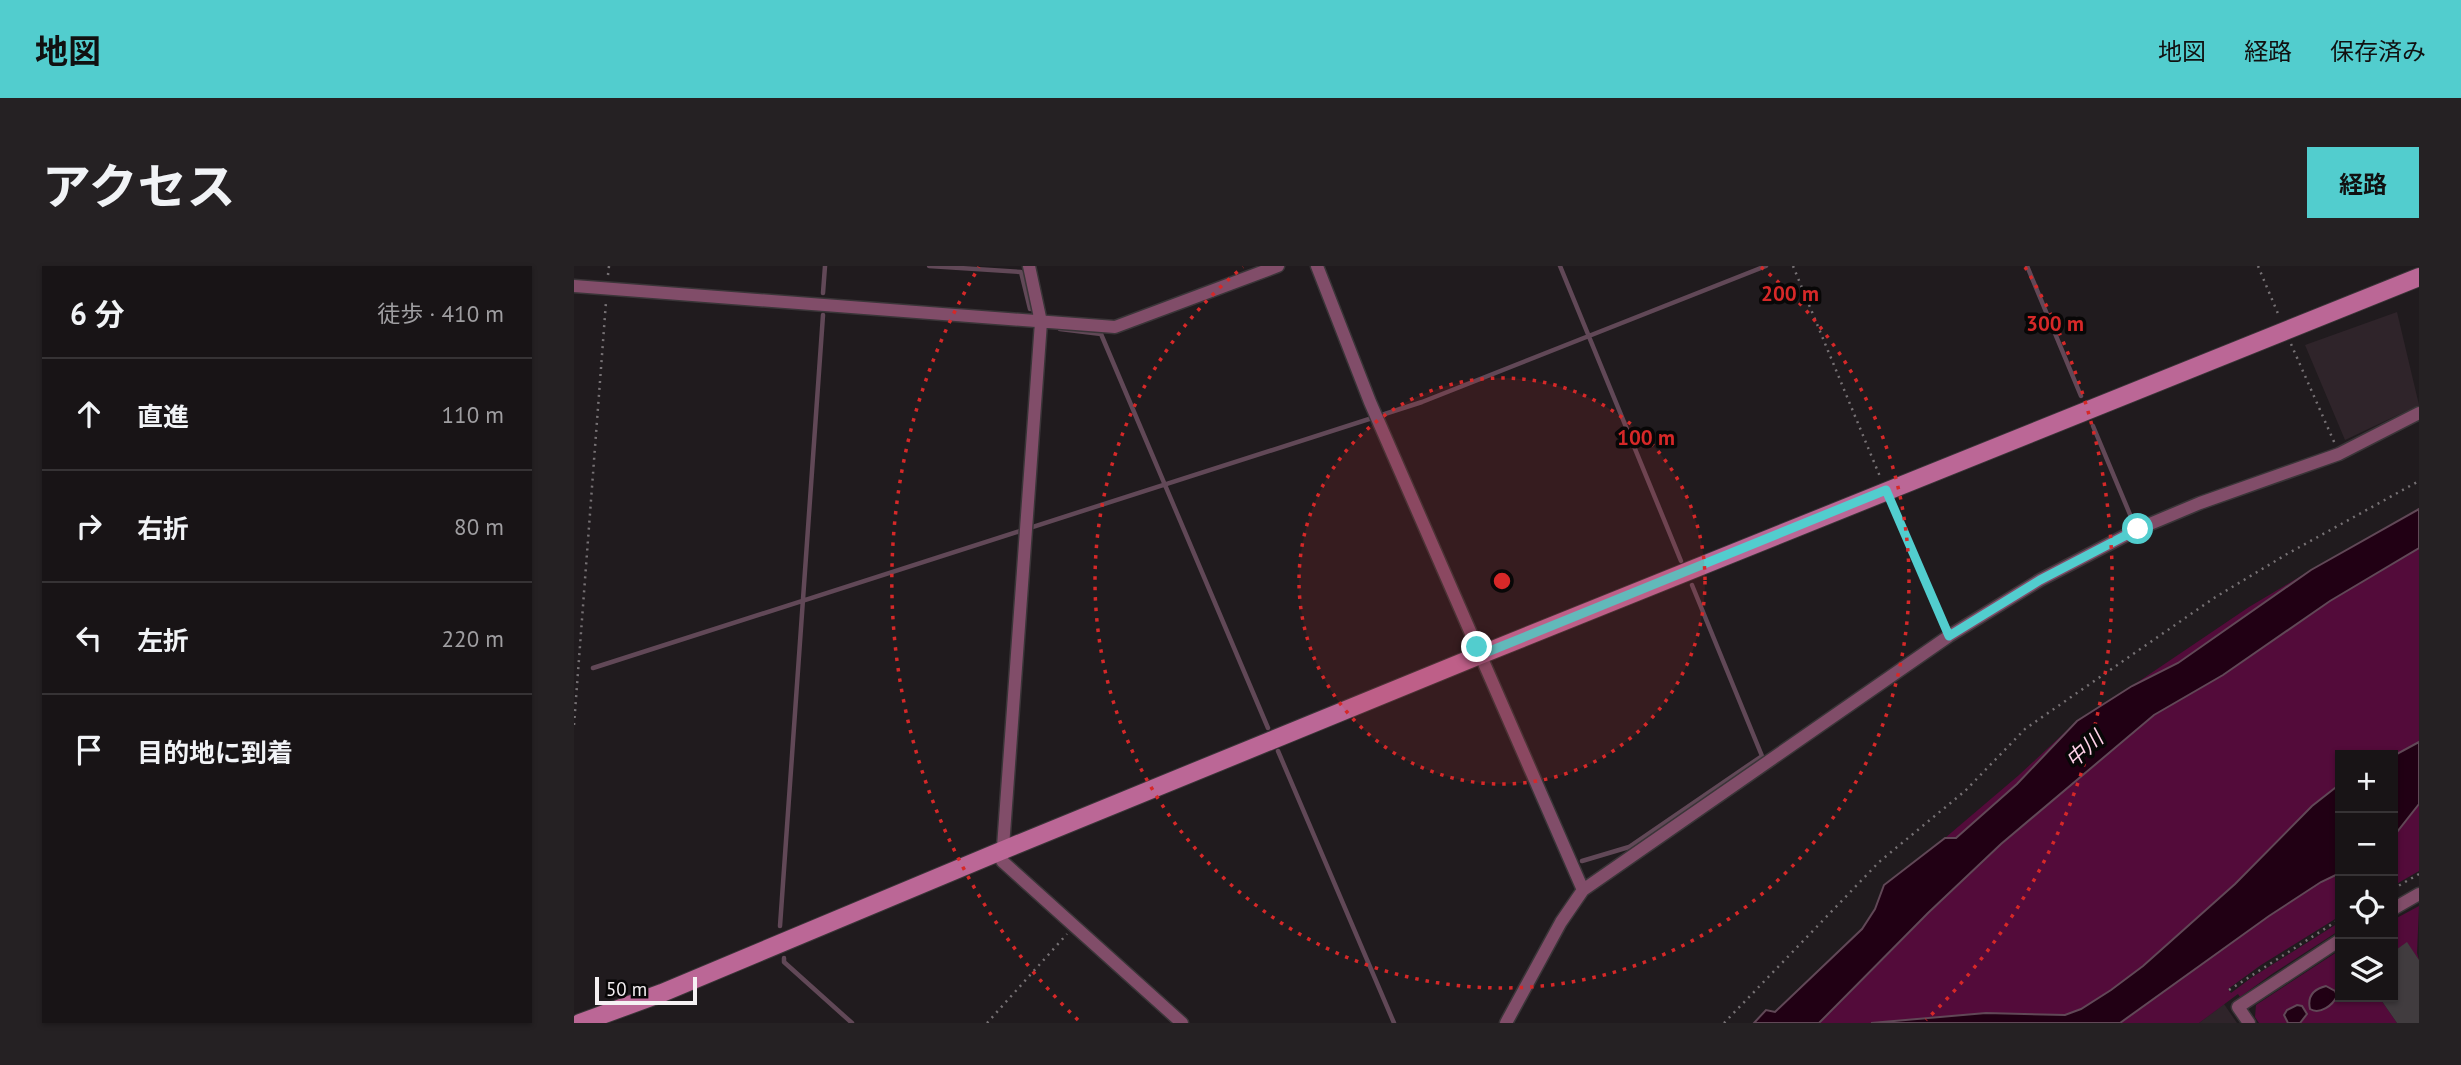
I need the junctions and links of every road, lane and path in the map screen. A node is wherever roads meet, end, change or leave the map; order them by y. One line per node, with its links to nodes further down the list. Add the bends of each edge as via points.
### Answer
1 (609, 266): 9 (path)
2 (1029, 266): 10 (street)
3 (1278, 266): 10 (street, via 1115,327)
4 (1317, 266): 17 (street, via 1376,417)
5 (1793, 266): 15 (path)
6 (2258, 266): 11 (path)
7 (2419, 277): 11 (street)
8 (574, 286): 9 (street)
9 (607, 289): 10 (street); 18 (path)
10 (1041, 323): 20 (street)
11 (2285, 330): 13 (path); 15 (street)
12 (2419, 413): 13 (street)
13 (2339, 454): 16 (street, via 2138,529 2040,580)
14 (2419, 481): 34 (path, via 2253,573 2025,729 1965,791 1872,869)
15 (1886, 490): 16 (path); 17 (street)
16 (1949, 636): 23 (street)
17 (1480, 655): 20 (street); 23 (street)
18 (576, 660): 19 (path)
19 (574, 725)
20 (1002, 850): 27 (street, via 1002,861); 30 (street)
21 (2419, 874): 22 (path)
22 (2398, 886)
23 (1583, 890): 33 (street)
24 (2419, 894): 25 (street)
25 (2398, 906)
26 (2335, 922): 29 (path)
27 (1074, 926): 31 (path); 32 (street)
28 (2335, 943): 35 (street, via 2238,1007)
29 (2229, 990)
30 (580, 1023)
31 (987, 1023)
32 (1181, 1023)
33 (1506, 1023)
34 (1724, 1023)
35 (2249, 1023)

